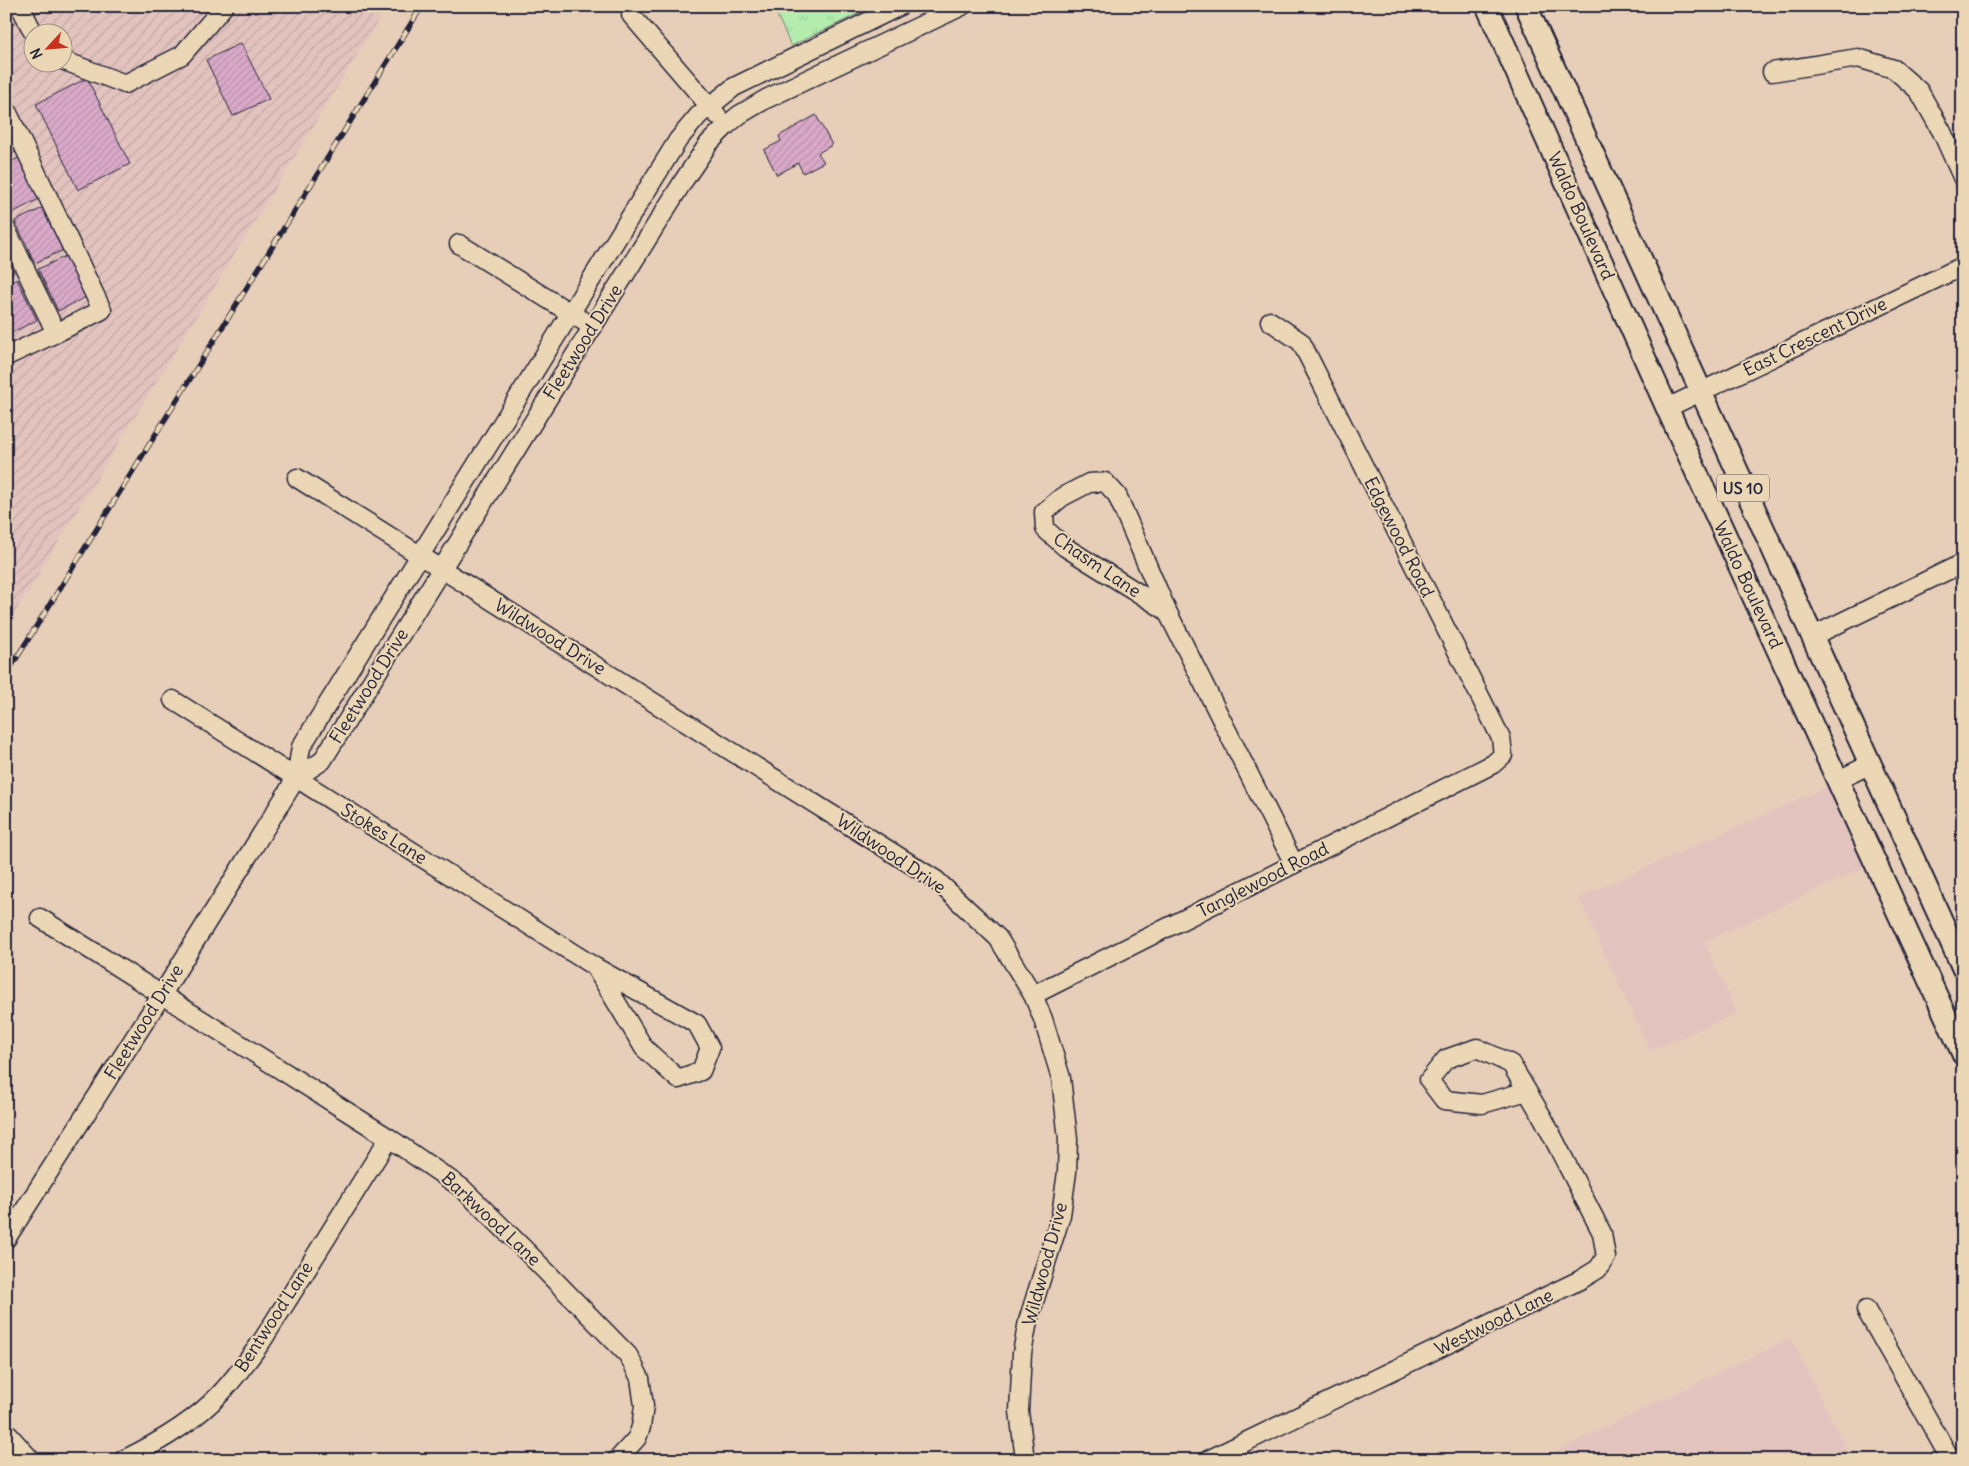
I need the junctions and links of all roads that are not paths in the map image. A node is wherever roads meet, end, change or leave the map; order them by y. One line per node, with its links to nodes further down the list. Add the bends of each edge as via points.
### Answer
1 (20, 6): 8 (street)
2 (224, 6): 9 (street, via 182,55 125,84)
3 (900, 6): 11 (street, Fleetwood Drive, via 734,87)
4 (962, 6): 13 (street, Fleetwood Drive, via 766,99)
5 (1487, 6): 24 (main road, Waldo Boulevard / US 10)
6 (1526, 6): 23 (main road, Waldo Boulevard / US 10)
7 (631, 15): 11 (street)
8 (28, 22)
9 (72, 64)
10 (1772, 72): 14 (street, via 1858,58 1894,70 1919,91)
11 (710, 106): 13 (street); 18 (street, Fleetwood Drive, via 678,140)
12 (6, 110): 21 (street, via 102,310)
13 (727, 125): 20 (street, Fleetwood Drive, via 684,180)
14 (1963, 178)
15 (6, 229): 21 (street)
16 (459, 244): 18 (street)
17 (1963, 266): 23 (street, East Crescent Drive)
18 (571, 313): 20 (street); 26 (street, Fleetwood Drive)
19 (1270, 321): 32 (street, Edgewood Road, via 1301,342 1319,377 1501,738 1503,754)
20 (593, 327): 28 (street, Fleetwood Drive)
21 (56, 333): 22 (street, via 9,355)
22 (6, 350)
23 (1700, 392): 24 (street, East Crescent Drive); 30 (main road, Waldo Boulevard / US 10)
24 (1667, 408): 35 (main road, Waldo Boulevard / US 10)
25 (297, 478): 26 (street, Wildwood Drive)
26 (419, 554): 28 (street, Wildwood Drive); 34 (street, Fleetwood Drive, via 301,747)
27 (1963, 563): 30 (street)
28 (442, 569): 34 (street, Fleetwood Drive, via 322,761); 40 (street, Wildwood Drive, via 936,880 998,938)
29 (1167, 611): 29 (street, Chasm Lane, via 1117,494 1105,482 1089,483 1062,496 1044,512 1045,529 1065,548); 36 (street, Chasm Lane)
30 (1811, 637): 33 (main road, Waldo Boulevard / US 10)
31 (173, 700): 34 (street, Stokes Lane)
32 (1494, 764): 36 (street, Tanglewood Road)
33 (1869, 765): 35 (street); 39 (main road, Waldo Boulevard / US 10)
34 (296, 778): 38 (street, Stokes Lane); 41 (street, Fleetwood Drive)
35 (1838, 780): 42 (main road, Waldo Boulevard / US 10)
36 (1294, 864): 40 (street, Tanglewood Road)
37 (40, 918): 41 (street, Barkwood Lane)
38 (595, 967): 38 (street, Stokes Lane, via 644,1048 678,1079 701,1071 710,1048 697,1024)
39 (1963, 968)
40 (1033, 995): 52 (street, Wildwood Drive, via 1061,1078 1068,1139 1062,1215 1028,1321 1022,1353 1019,1411)
41 (161, 996): 44 (street, Barkwood Lane); 45 (street, Fleetwood Drive)
42 (1963, 1054)
43 (1527, 1091): 43 (street, Westwood Lane, via 1511,1064 1477,1048 1446,1059 1429,1080 1444,1100 1472,1104); 53 (street, Westwood Lane, via 1602,1234 1606,1257 1598,1269)
44 (389, 1138): 50 (street, Bentwood Lane, via 241,1370 193,1418); 51 (street, Barkwood Lane, via 462,1188 628,1355 640,1378 644,1406 636,1438)
45 (11, 1219): 46 (street, Fleetwood Drive)
46 (6, 1239)
47 (1866, 1310): 54 (street)
48 (6, 1432): 49 (street)
49 (31, 1460)
50 (123, 1460)
51 (617, 1460)
52 (1025, 1460)
53 (1208, 1460)
54 (1951, 1460)

